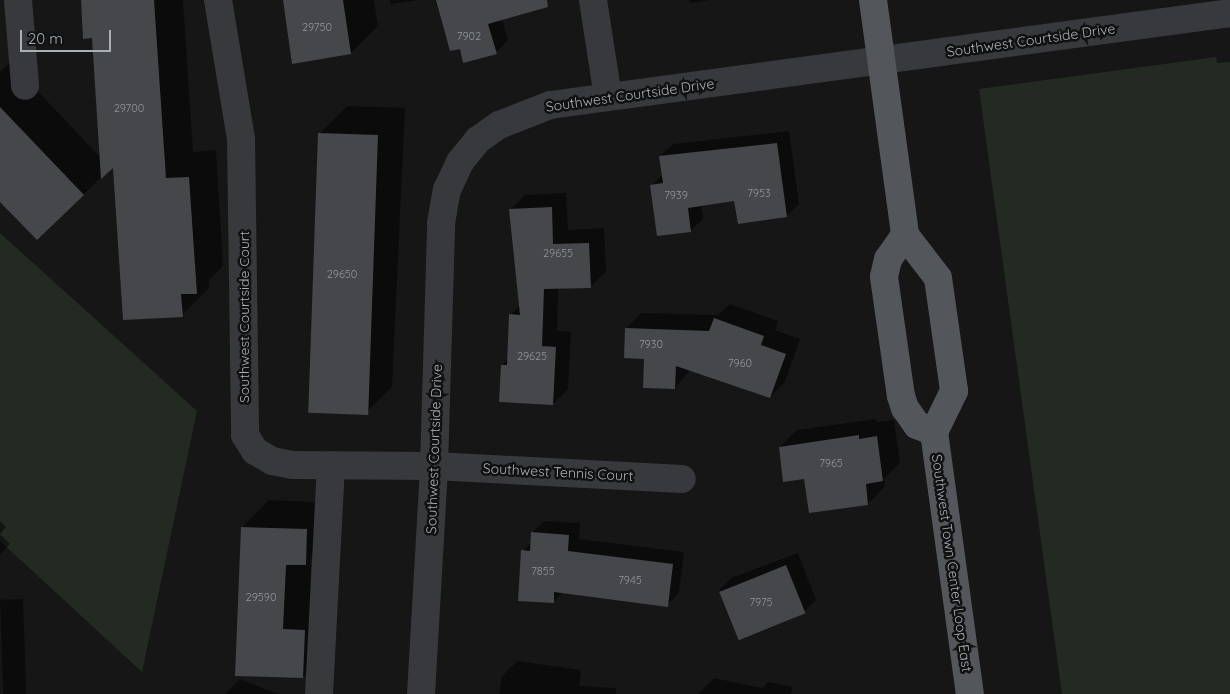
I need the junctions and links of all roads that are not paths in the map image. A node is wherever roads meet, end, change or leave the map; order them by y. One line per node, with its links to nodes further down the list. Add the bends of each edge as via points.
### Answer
1 (18, 0): 7 (street)
2 (218, 0): 11 (street, Southwest Courtside Court, via 242,165 244,435 255,451 272,461)
3 (593, 0): 8 (street)
4 (873, 0): 6 (main road)
5 (1230, 13): 6 (street, Southwest Courtside Drive)
6 (880, 61): 8 (street, Southwest Courtside Drive); 9 (main road)
7 (25, 86)
8 (608, 97): 12 (street, Southwest Courtside Drive, via 550,105 498,125 478,140 460,162 450,183 441,223)
9 (905, 236): 10 (main road, via 938,278 954,391); 10 (main road, via 888,259 884,277 894,348 905,408 917,425)
10 (934, 432): 16 (main road, Southwest Town Center Loop East)
11 (331, 465): 12 (street, Southwest Courtside Court); 14 (street)
12 (434, 466): 13 (street, Southwest Tennis Court); 15 (street, Southwest Courtside Drive)
13 (682, 479)
14 (319, 694)
15 (421, 694)
16 (970, 694)

